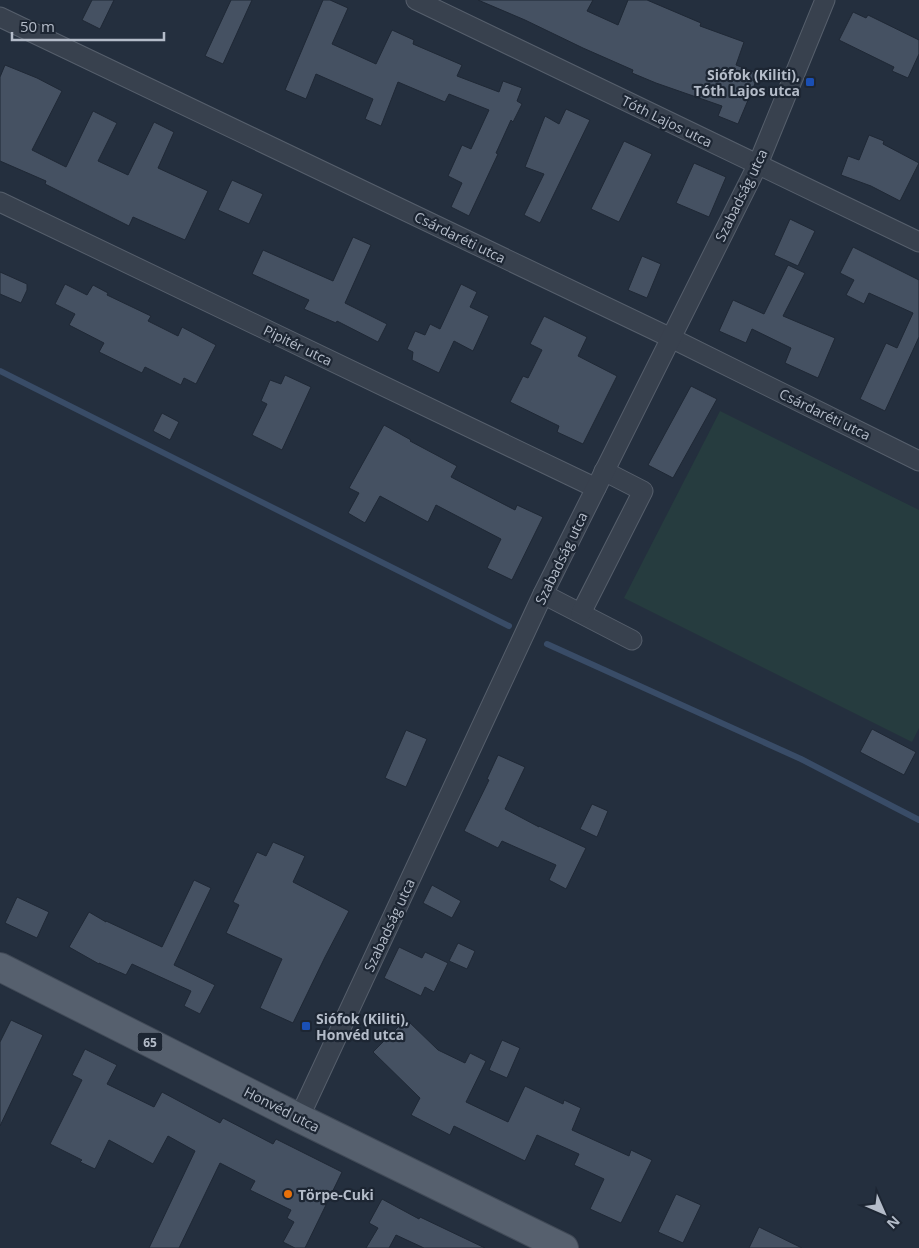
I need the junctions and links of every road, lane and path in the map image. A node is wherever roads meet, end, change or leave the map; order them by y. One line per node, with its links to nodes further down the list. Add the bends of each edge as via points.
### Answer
1 (416, 0): 4 (street, Tóth Lajos utca)
2 (825, 0): 4 (street, Szabadság utca)
3 (0, 17): 7 (street, Csárdaréti utca)
4 (758, 164): 6 (street, Tóth Lajos utca); 7 (street, Szabadság utca)
5 (0, 202): 10 (street, Pipitér utca)
6 (919, 242)
7 (671, 338): 8 (street, Csárdaréti utca); 9 (street, Szabadság utca)
8 (919, 461)
9 (604, 471): 10 (street, Szabadság utca); 12 (street, via 643,491)
10 (596, 488): 11 (street, Szabadság utca)
11 (543, 594): 12 (street); 15 (street, Szabadság utca)
12 (581, 613): 13 (street)
13 (632, 640)
14 (0, 967): 15 (main road, Honvéd utca / 65)
15 (299, 1118): 16 (main road, Honvéd utca / 65)
16 (564, 1248)

